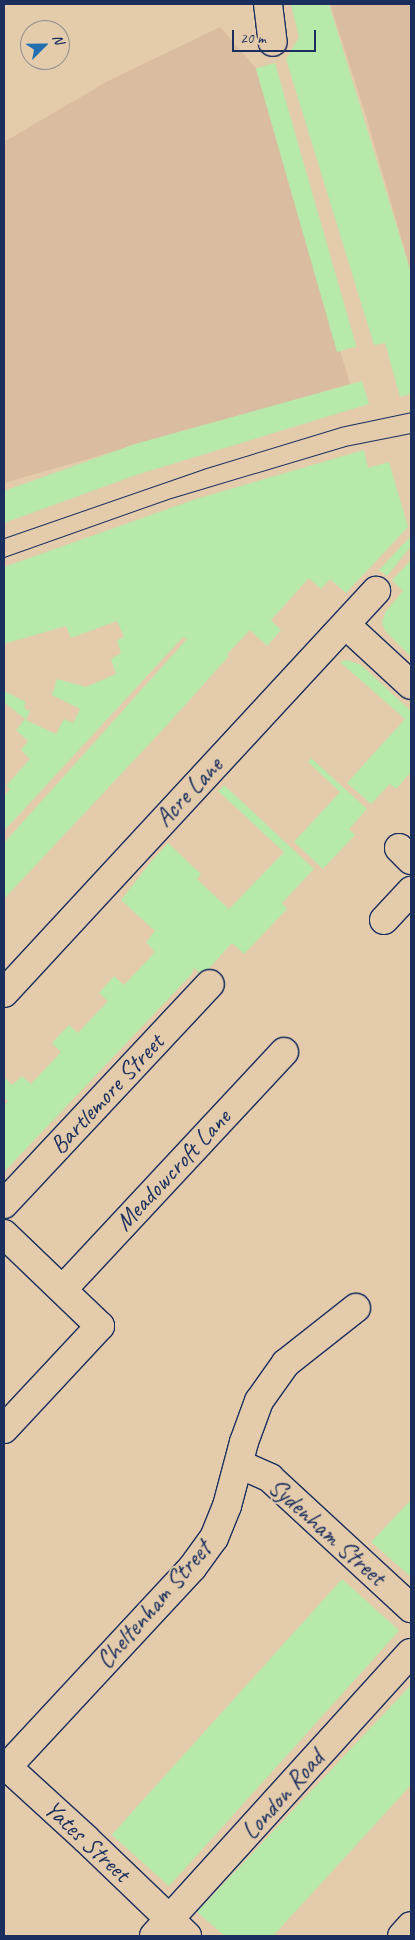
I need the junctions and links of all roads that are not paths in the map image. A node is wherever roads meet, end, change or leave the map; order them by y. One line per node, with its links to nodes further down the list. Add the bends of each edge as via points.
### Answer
1 (268, 4): 2 (street)
2 (273, 42)
3 (376, 591): 4 (street, Acre Lane)
4 (346, 625): 5 (street); 9 (street, Acre Lane)
5 (411, 685)
6 (411, 891): 7 (street)
7 (384, 920)
8 (210, 984): 11 (street, Bartlemore Street)
9 (4, 993)
10 (284, 1052): 13 (street, Meadowcroft Lane)
11 (4, 1204)
12 (4, 1234): 13 (street)
13 (63, 1289): 15 (street, via 100,1326)
14 (356, 1308): 16 (street, Cheltenham Street, via 286,1363 259,1401)
15 (4, 1429)
16 (239, 1464): 17 (street, Sydenham Street, via 270,1478); 19 (street, Cheltenham Street, via 214,1538 192,1568)
17 (411, 1608)
18 (411, 1653): 21 (street, London Road)
19 (5, 1765): 21 (street, Yates Street)
20 (411, 1926): 22 (street)
21 (170, 1931)
22 (402, 1936)

